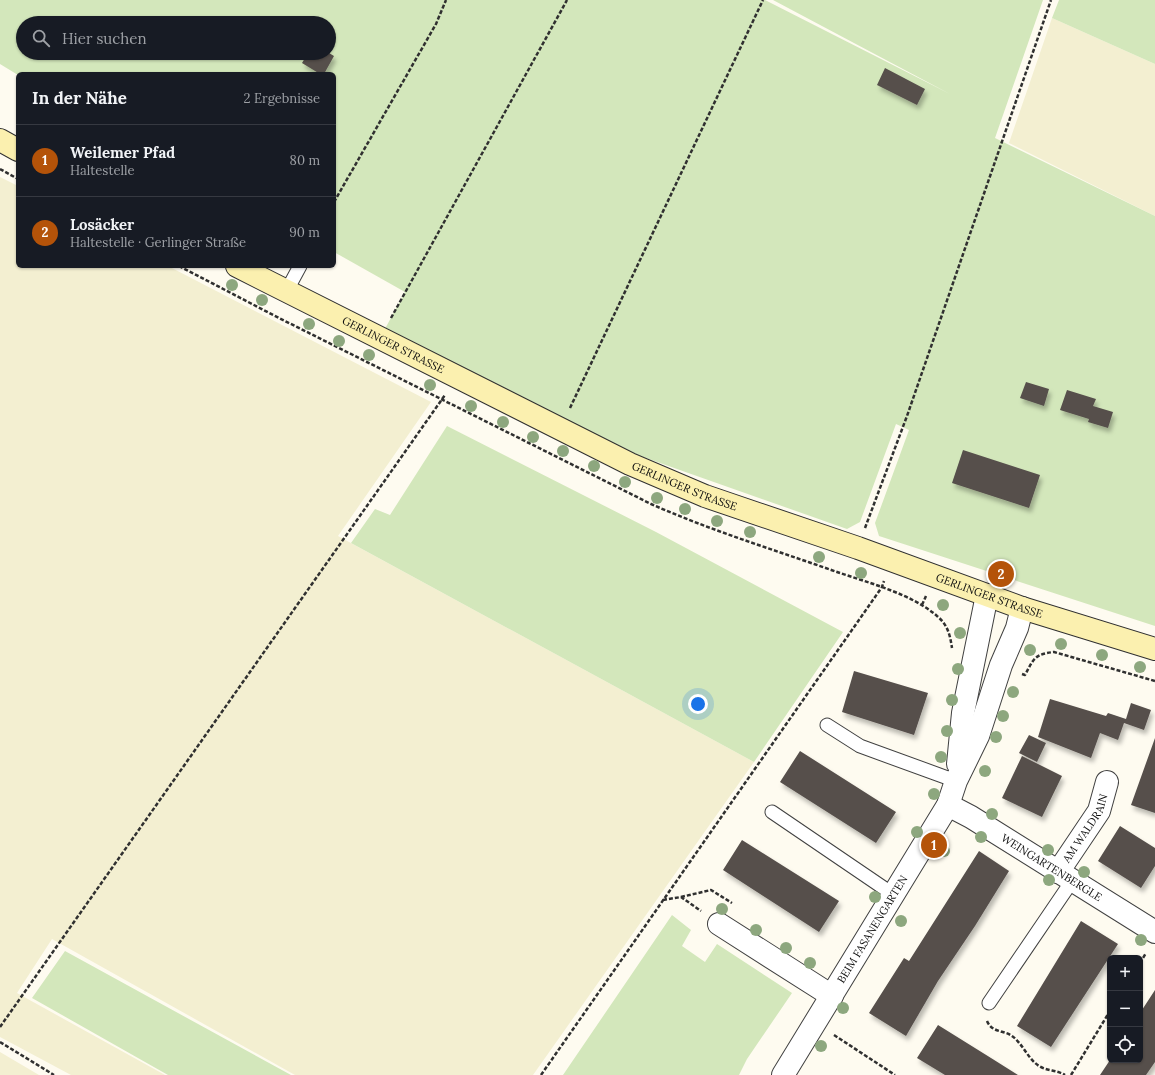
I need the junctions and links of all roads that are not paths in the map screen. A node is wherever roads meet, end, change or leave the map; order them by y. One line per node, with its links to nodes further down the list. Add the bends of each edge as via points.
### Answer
1 (0, 140): 2 (main road)
2 (16, 149)
3 (241, 268): 5 (main road, GERLINGER STRASSE)
4 (299, 268): 5 (lane)
5 (286, 292): 6 (main road, GERLINGER STRASSE, via 630,464 705,496)
6 (987, 595): 7 (main road, GERLINGER STRASSE); 10 (street, BEIM FASANENGARTEN, via 963,713)
7 (1022, 608): 8 (main road, GERLINGER STRASSE); 10 (street, BEIM FASANENGARTEN, via 978,736)
8 (1155, 649)
9 (827, 725): 10 (lane, via 860,746)
10 (956, 781): 12 (street, BEIM FASANENGARTEN)
11 (1106, 782): 14 (street, AM WALDRAIN, via 1099,811)
12 (948, 805): 14 (street, WEINGARTENBERGLE); 15 (street, BEIM FASANENGARTEN)
13 (772, 812): 15 (lane)
14 (1065, 877): 17 (street, WEINGARTENBERGLE); 19 (lane)
15 (894, 895): 18 (street, BEIM FASANENGARTEN)
16 (719, 924): 18 (street)
17 (1155, 932)
18 (832, 996): 20 (street, BEIM FASANENGARTEN)
19 (989, 1003)
20 (783, 1075)

